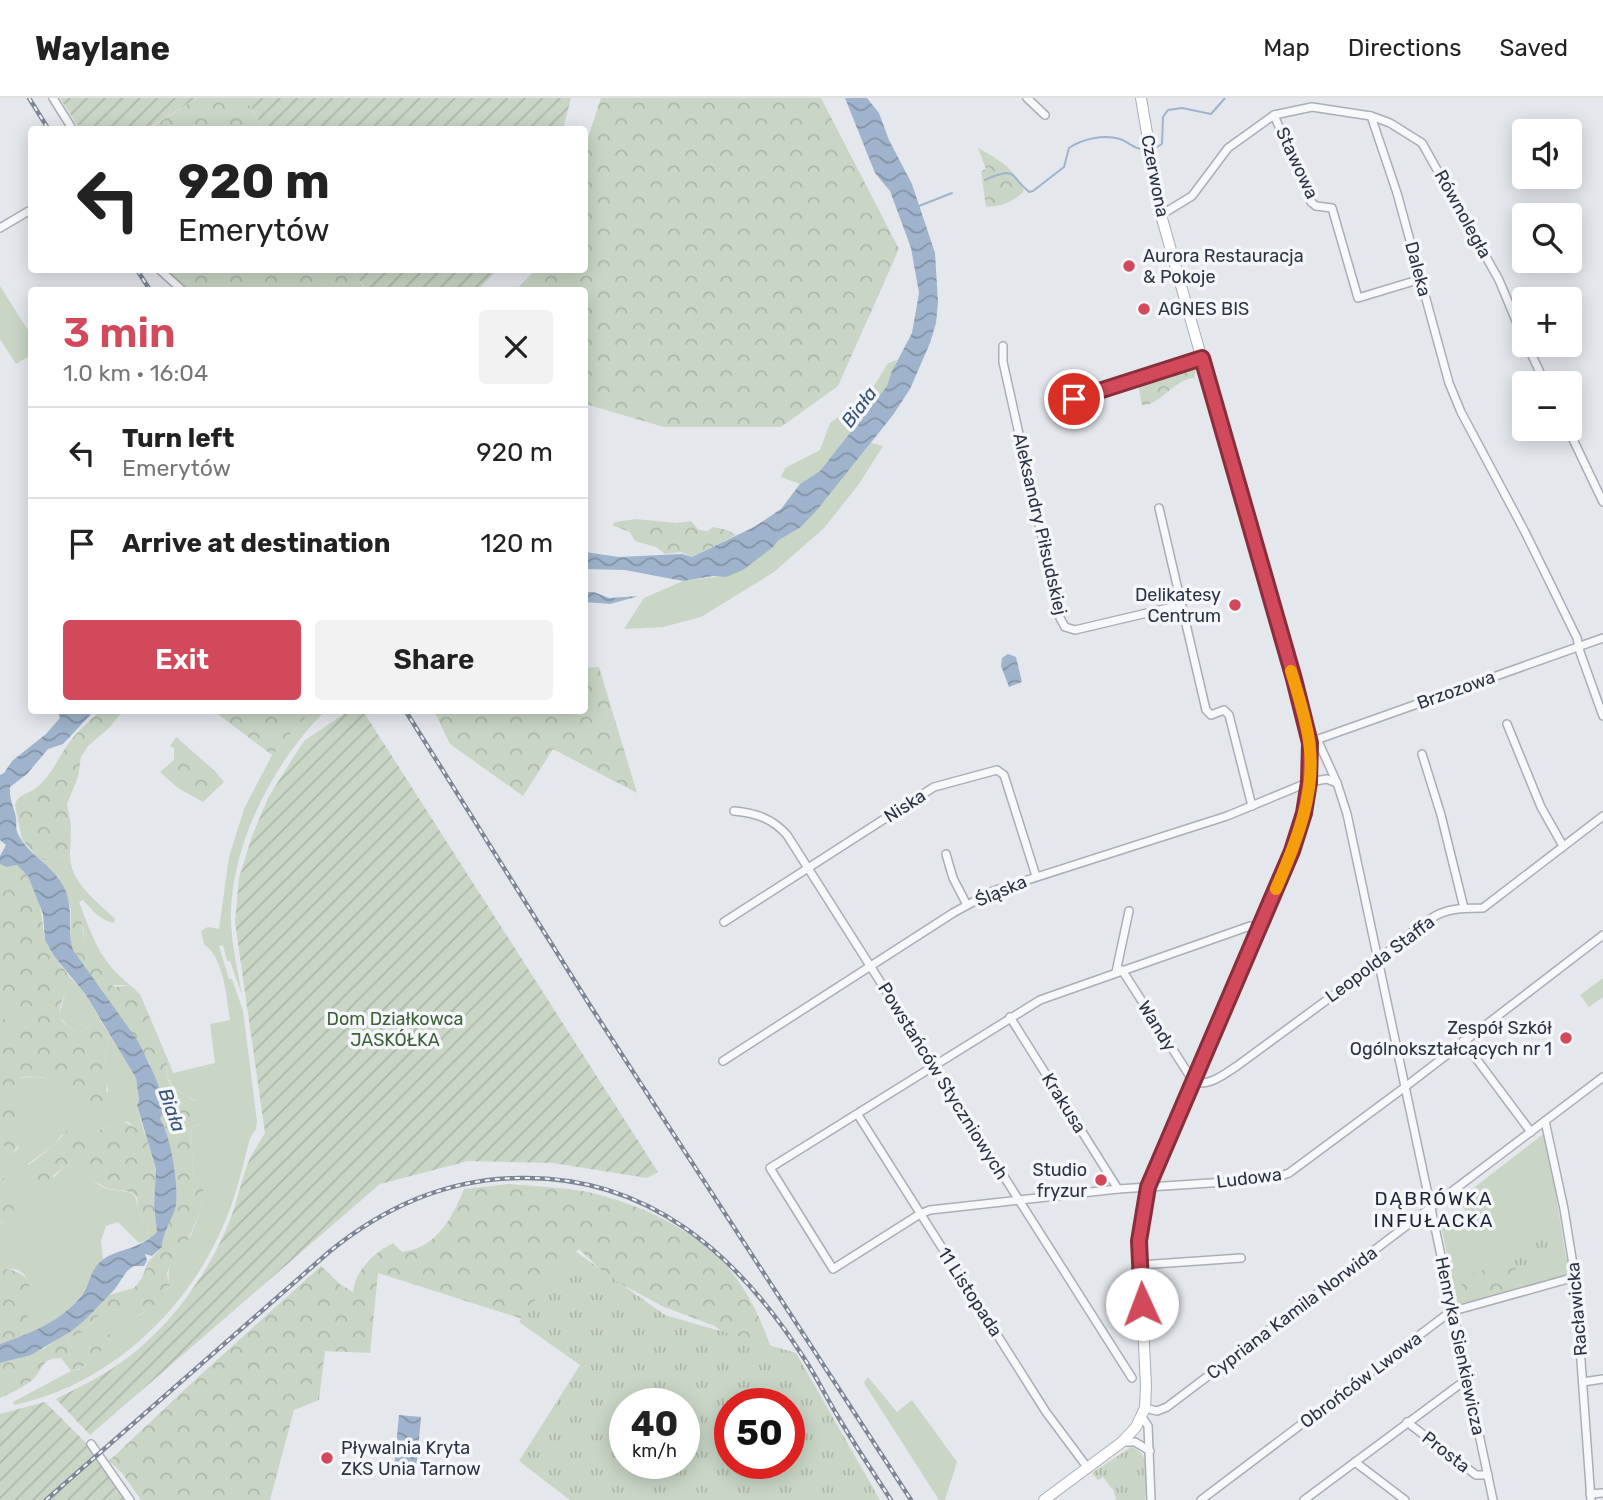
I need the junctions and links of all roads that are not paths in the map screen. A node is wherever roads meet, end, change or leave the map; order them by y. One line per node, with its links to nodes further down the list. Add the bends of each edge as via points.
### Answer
1 (53, 98): 7 (street)
2 (1027, 98): 4 (street)
3 (1141, 98): 9 (main road, Czerwona)
4 (1045, 115)
5 (1275, 115): 6 (street, via 1312,107); 9 (street, via 1228,148 1192,196); 12 (street, Stawowa, via 1311,202 1332,208 1358,298)
6 (1371, 116): 12 (street, Daleka); 14 (street, Równoległa, via 1422,143)
7 (70, 126)
8 (28, 212): 10 (street)
9 (1161, 215): 16 (main road, Czerwona)
10 (0, 229)
11 (163, 273): 13 (street)
12 (1420, 279): 23 (street, Daleka, via 1461,412)
13 (179, 287)
14 (1512, 309)
15 (1003, 346): 21 (street, Aleksandry Piłsudskiej, via 1065,626 1075,630)
16 (1202, 358): 17 (street); 26 (main road, Czerwona)
17 (1074, 399)
18 (1574, 441): 19 (street)
19 (1603, 502)
20 (1159, 508): 21 (street)
21 (1181, 605): 30 (street, via 1206,710 1211,715 1224,710 1229,716)
22 (1603, 638): 23 (street, Brzozowa)
23 (1579, 646): 24 (street, Daleka); 26 (street, Brzozowa)
24 (1603, 716)
25 (1507, 724): 33 (street, via 1541,807)
26 (1313, 741): 28 (main road, Czerwona); 29 (street, Henryka Sienkiewicza)
27 (1422, 754): 38 (street)
28 (1309, 782): 29 (street, via 1327,779); 30 (street, Śląska); 41 (main road, Czerwona, via 1296,841)
29 (1337, 783): 44 (street, Henryka Sienkiewicza)
30 (1252, 806): 36 (street, Śląska)
31 (734, 811): 35 (street, Powstańców Styczniowych, via 755,813 778,824)
32 (1603, 816): 33 (street, Leopolda Staffa)
33 (1563, 846): 38 (street, Leopolda Staffa, via 1483,908)
34 (946, 854): 37 (street)
35 (808, 868): 36 (street, Niska, via 934,787 997,769 1004,775); 40 (street, Niska); 45 (street, Powstańców Styczniowych)
36 (1036, 876): 37 (street, Śląska)
37 (967, 905): 45 (street, Śląska)
38 (1464, 908): 44 (street, Leopolda Staffa, via 1438,914)
39 (1129, 911): 46 (street)
40 (724, 922)
41 (1259, 928): 46 (street, via 1250,926); 52 (main road, Czerwona)
42 (1129, 931): 46 (street)
43 (1603, 935): 48 (street, Ludowa)
44 (1378, 961): 52 (street, Leopolda Staffa, via 1237,1066 1213,1080); 53 (street, Henryka Sienkiewicza)
45 (871, 965): 49 (street, Śląska); 50 (street, Powstańców Styczniowych)
46 (1119, 971): 47 (street, via 1040,1000); 52 (street, Wandy)
47 (1010, 1017): 50 (street); 58 (street, Krakusa)
48 (1463, 1041): 53 (street, Ludowa); 56 (street)
49 (723, 1061)
50 (934, 1066): 54 (street); 59 (street, Powstańców Styczniowych)
51 (1603, 1077): 55 (street, Cypriana Kamila Norwida)
52 (1193, 1081): 57 (main road, Czerwona)
53 (1405, 1087): 57 (street, Ludowa, via 1280,1177); 60 (street, Henryka Sienkiewicza)
54 (858, 1115): 61 (street, 11 Listopada); 61 (street, Ludowa, via 770,1168 833,1269)
55 (1545, 1121): 56 (street, Cypriana Kamila Norwida); 64 (street, Racławicka)
56 (1531, 1132): 60 (street, Cypriana Kamila Norwida)
57 (1148, 1187): 58 (street, Ludowa); 63 (main road, Czerwona)
58 (1118, 1189): 59 (street, Ludowa)
59 (1018, 1199): 61 (street, Ludowa); 67 (street, Powstańców Styczniowych)
60 (1431, 1208): 65 (street, Henryka Sienkiewicza); 70 (street, Cypriana Kamila Norwida, via 1167,1407)
61 (920, 1214): 76 (street, 11 Listopada, via 1046,1412)
62 (1241, 1258): 63 (street)
63 (1140, 1265): 70 (main road, Czerwona)
64 (1575, 1277): 65 (street, Obrońców Lwowa); 69 (street, Racławicka)
65 (1453, 1312): 66 (street, Henryka Sienkiewicza); 83 (street, Obrońców Lwowa)
66 (1469, 1377): 71 (street); 77 (street, Henryka Sienkiewicza)
67 (1132, 1378)
68 (1603, 1379): 69 (street)
69 (1583, 1382): 79 (street, Racławicka)
70 (1144, 1413): 72 (main road); 74 (street, Czerwona)
71 (1407, 1422): 75 (street); 77 (street, Prosta, via 1476,1475)
72 (1122, 1442): 74 (street, via 1135,1442); 76 (main road)
73 (90, 1444): 80 (street)
74 (1150, 1451): 82 (street, Czerwona)
75 (1355, 1462): 84 (street); 85 (street)
76 (1087, 1466): 81 (main road)
77 (1488, 1475): 86 (street, Henryka Sienkiewicza)
78 (1603, 1493): 79 (street)
79 (1591, 1497)
80 (130, 1500)
81 (1044, 1500)
82 (1151, 1500)
83 (1201, 1500)
84 (1304, 1500)
85 (1405, 1500)
86 (1493, 1500)

